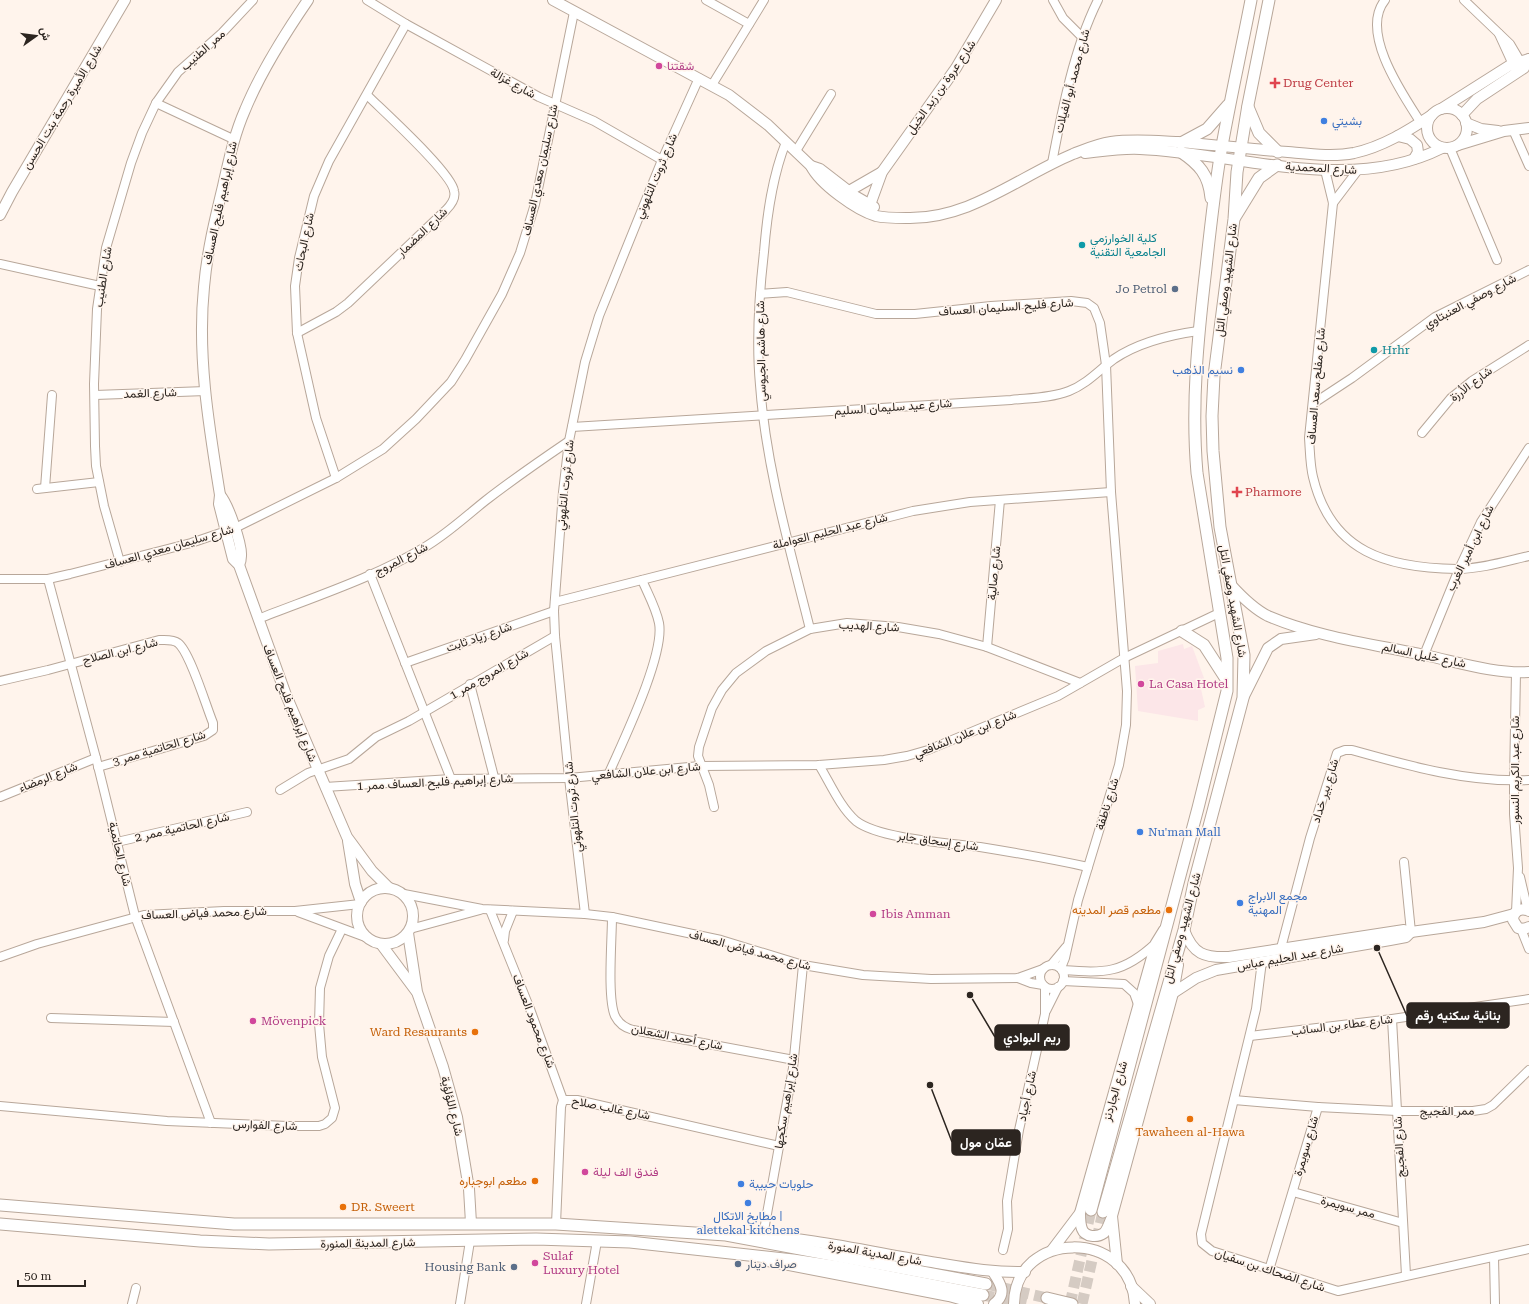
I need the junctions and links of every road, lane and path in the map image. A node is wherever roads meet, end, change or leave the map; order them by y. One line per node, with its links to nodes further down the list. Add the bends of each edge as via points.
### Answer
1 (125, 0): 58 (street, شارع الأميرة رحمة بنت الحسن)
2 (253, 0): 24 (street, ممر الطنيب, via 222,33 178,72)
3 (308, 0): 35 (street, شارع إبراهيم فليح العساف, via 281,40)
4 (367, 0): 16 (street, شارع غزالة)
5 (555, 0): 15 (street)
6 (706, 0): 17 (street)
7 (764, 0): 17 (street)
8 (996, 0): 53 (street, شارع عروة بن زيد الخيل, via 956,68)
9 (1053, 0): 18 (street, via 1063,18)
10 (1098, 0): 18 (street, شارع محمد أبو الفيلات)
11 (1251, 0): 25 (main road, شارع الشهيد وصفي التل)
12 (1269, 0): 27 (main road, شارع الشهيد وصفي التل)
13 (1385, 0): 31 (street, via 1378,15 1379,42 1392,74)
14 (1464, 0): 19 (street, via 1510,44)
15 (574, 12): 20 (street); 26 (street, شارع سليمان معدي العساف)
16 (406, 24): 23 (street, شارع البحاث); 26 (street, شارع غزالة)
17 (749, 24): 21 (street)
18 (1083, 38): 47 (street, شارع محمد أبو الفيلات, via 1060,119)
19 (1522, 64): 28 (street); 30 (street, via 1477,99)
20 (699, 78): 21 (street); 45 (street, شارع ثروت التلهوني)
21 (712, 85): 36 (street, via 750,109)
22 (831, 94): 41 (street)
23 (367, 95): 67 (street, شارع البحاث, via 329,161 312,203 298,258 295,286); 67 (street, شارع المضمار, via 444,171 455,192 453,202 348,303)
24 (156, 103): 35 (street); 64 (street, شارع الطنيب, via 131,163 106,248)
25 (1230, 103): 37 (main road, شارع الشهيد وصفي التل); 39 (main road, via 1207,129)
26 (554, 104): 45 (street, شارع غزالة, via 594,121); 79 (street, شارع سليمان معدي العساف, via 527,235 502,294 478,337 451,382 416,420 383,449)
27 (1248, 105): 40 (main road, شارع الشهيد وصفي التل); 42 (main road, via 1259,133)
28 (1441, 109): 29 (street); 30 (street, via 1454,110)
29 (1432, 115): 31 (street, شارع المحمدية); 38 (street, via 1428,134 1431,140)
30 (1464, 119): 33 (street, via 1481,129); 38 (street, via 1466,133)
31 (1420, 123): 34 (street, شارع المحمدية)
32 (1529, 128): 33 (street)
33 (1508, 131): 38 (street, شارع المحمدية); 50 (street)
34 (1398, 136): 42 (street, شارع المحمدية, via 1344,155); 44 (street, via 1410,139 1417,145 1418,152)
35 (233, 139): 70 (street, شارع إبراهيم فليح العساف, via 209,245 204,288)
36 (786, 142): 41 (street); 65 (street, شارع هاشم الجيوسي, via 772,187)
37 (1222, 146): 39 (street, شارع المحمدية); 40 (street, شارع المحمدية); 43 (main road, شارع الشهيد وصفي التل)
38 (1450, 147): 44 (street, شارع المحمدية); 61 (street)
39 (1181, 148): 43 (street, شارع المحمدية); 47 (street, via 1149,140 1117,142 1093,146); 57 (main road, via 1206,176)
40 (1241, 148): 42 (street, شارع المحمدية); 46 (main road, شارع الشهيد وصفي التل)
41 (796, 151): 49 (street)
42 (1278, 152)
43 (1220, 157): 46 (street, شارع المحمدية); 57 (main road, شارع الشهيد وصفي التل)
44 (1414, 159): 52 (street, شارع المحمدية)
45 (662, 160): 75 (street, شارع ثروت التلهوني, via 599,316 585,362)
46 (1239, 160): 48 (street, شارع المحمدية); 60 (main road, شارع الشهيد وصفي التل)
47 (1052, 163): 59 (street, via 962,209 922,217)
48 (1277, 165): 51 (street, شارع المحمدية); 60 (main road, via 1266,171 1256,182)
49 (811, 166): 54 (street, via 820,169); 59 (street, via 816,174 847,199 867,212)
50 (1529, 166)
51 (1325, 170): 52 (street, شارع المحمدية); 55 (street, شارع مفلح سعد العساف)
52 (1358, 170): 55 (street)
53 (882, 172): 54 (street, شارع عروة بن زيد الخيل); 56 (street, شارع عروة بن زيد الخيل)
54 (850, 191): 56 (street)
55 (1334, 203): 73 (street, شارع مفلح سعد العساف)
56 (870, 205): 59 (street)
57 (1212, 210): 66 (main road, شارع الشهيد وصفي التل)
58 (0, 215)
59 (887, 216)
60 (1234, 219): 92 (main road, شارع الشهيد وصفي التل, via 1214,376 1212,416 1216,489)
61 (1496, 260)
62 (0, 264): 64 (street)
63 (1529, 270): 73 (street, شارع وصفي العنبتاوي, via 1435,317)
64 (100, 286): 72 (street, شارع الطنيب)
65 (760, 294): 69 (street, شارع فليح السليمان العساف, via 787,292 876,314 895,315 1071,301 1087,303 1094,308 1100,323); 74 (street, شارع هاشم الجيوسي, via 759,383)
66 (1198, 331): 69 (street, شارع عيد سليمان السليم, via 1144,343); 95 (main road, شارع الشهيد وصفي التل, via 1194,396 1195,448 1203,520)
67 (297, 333): 79 (street, شارع البحاث, via 316,418)
68 (1529, 345): 76 (street, شارع الأرزة, via 1472,381 1451,398)
69 (1106, 365): 74 (street, شارع عيد سليمان السليم, via 1082,384 1059,395); 81 (street, شارع فليح السليمان العساف)
70 (206, 391): 72 (street, شارع الغمد); 83 (street, شارع إبراهيم فليح العساف, via 220,495 226,501)
71 (52, 395): 80 (street, via 41,489)
72 (95, 395): 80 (street, شارع الطنيب, via 95,446)
73 (1314, 403): 87 (street, شارع مفلح سعد العساف, via 1309,438 1313,477 1327,513 1341,532 1351,543 1388,560)
74 (764, 415): 75 (street, شارع عيد سليمان السليم); 84 (street, شارع هاشم الجيوسي, via 772,469)
75 (572, 427): 77 (street, شارع ثروت التلهوني)
76 (1422, 433)
77 (569, 441): 88 (street, شارع المروج, via 440,538); 93 (street, شارع ثروت التلهوني)
78 (1529, 448): 87 (street, شارع ابن أمير الغرب, via 1481,522)
79 (336, 478): 83 (street, شارع سليمان معدي العساف)
80 (99, 482): 86 (street, شارع الطنيب)
81 (1111, 492): 82 (street, شارع عبد الحليم العواملة); 103 (street, شارع فليح السليمان العساف)
82 (1000, 500): 84 (street, شارع عبد الحليم العواملة, via 913,511); 101 (street, شارع صالية)
83 (230, 530): 86 (street, شارع سليمان معدي العساف); 96 (street, شارع إبراهيم فليح العساف, via 241,556 239,565)
84 (789, 541): 91 (street, شارع عبد الحليم العواملة); 97 (street, شارع هاشم الجيوسي)
85 (1529, 556): 87 (street, شارع مفلح سعد العساف)
86 (120, 562): 90 (street, شارع سليمان معدي العساف)
87 (1458, 569): 102 (street, شارع ابن أمير الغرب)
88 (370, 574): 96 (street); 104 (street, شارع المروج)
89 (0, 579): 90 (street, شارع سليمان معدي العساف)
90 (48, 579): 105 (street, شارع الحاتمية)
91 (642, 580): 93 (street, شارع عبد الحليم العواملة); 120 (street, via 656,612 660,637 650,672)
92 (1231, 585): 99 (street, شارع خليل السالم, via 1245,599 1268,615); 112 (main road, شارع الشهيد وصفي التل, via 1244,654)
93 (555, 602): 94 (street, شارع ثروت التلهوني)
94 (554, 611): 100 (street, شارع ثروت التلهوني); 104 (street, شارع زياد ثابت)
95 (1219, 613): 98 (street, شارع ابن علان الشافعي); 110 (main road, شارع الشهيد وصفي التل, via 1227,658)
96 (258, 619): 119 (street, شارع إبراهيم فليح العساف)
97 (810, 628): 101 (street, شارع الهديب, via 847,623 898,627 939,634); 117 (street, شارع الهديب, via 750,662 736,673 722,690 712,708 699,747)
98 (1182, 631): 103 (street, شارع ابن علان الشافعي); 110 (main road, via 1204,645)
99 (1320, 634): 102 (street, شارع خليل السالم); 112 (street, شارع خليل السالم, via 1281,639 1268,648)
100 (555, 636): 111 (street, شارع المروج ممر 1); 123 (street, شارع ثروت التلهوني)
101 (987, 647): 109 (street, شارع الهديب)
102 (1424, 655): 106 (street, شارع خليل السالم)
103 (1124, 658): 109 (street, شارع ابن علان الشافعي); 134 (street, شارع ناطفة, via 1126,725 1123,749)
104 (405, 663): 113 (street, شارع المروج)
105 (70, 664): 108 (street, شارع ابن الصلاح); 114 (street, شارع ابن الصلاح, via 159,640 175,641 183,648); 115 (street, شارع الحاتمية)
106 (1516, 672): 107 (street, شارع خليل السالم); 125 (street, شارع عبد الكريم النسور)
107 (1529, 672)
108 (0, 681)
109 (1080, 683): 116 (street, شارع ابن علان الشافعي, via 1033,707 928,750 907,756)
110 (1228, 683): 148 (main road, شارع الشهيد وصفي التل, via 1218,733)
111 (470, 684): 113 (street, شارع المروج ممر 1); 121 (street)
112 (1243, 698): 151 (main road, شارع الشهيد وصفي التل)
113 (424, 712): 119 (street, شارع المروج ممر 1, via 376,737 344,762); 122 (street, شارع المروج)
114 (212, 724): 118 (street, شارع الحاتمية ممر 3, via 213,730 204,736)
115 (96, 758): 118 (street, شارع الحاتمية); 128 (street, شارع الرمضاء)
116 (820, 765): 117 (street, شارع ابن علان الشافعي); 134 (street, شارع إسحاق جابر, via 850,814 864,826 916,839 1033,855)
117 (700, 766): 120 (street, شارع ابن علان الشافعي); 129 (street, شارع الهديب, via 709,785)
118 (98, 767): 132 (street, شارع الحاتمية)
119 (316, 770): 126 (street, شارع إبراهيم فليح العساف); 127 (street, شارع المروج ممر 1)
120 (609, 774): 123 (street, شارع ابن علان الشافعي)
121 (494, 777): 122 (street, شارع إبراهيم فليح العساف ممر 1); 123 (street, شارع إبراهيم فليح العساف ممر 1)
122 (451, 778): 126 (street, شارع إبراهيم فليح العساف ممر 1)
123 (569, 778): 144 (street, شارع ثروت التلهوني)
124 (1529, 780): 125 (street, شارع بير خداد)
125 (1514, 781): 135 (street, شارع عبد الكريم النسور); 160 (street, شارع بير خداد, via 1423,770 1352,750 1337,753 1310,838)
126 (325, 787): 131 (street, شارع إبراهيم فليح العساف)
127 (280, 790)
128 (0, 797)
129 (714, 807)
130 (246, 812): 132 (street, شارع الحاتمية ممر 2)
131 (347, 837): 136 (street, شارع إبراهيم فليح العساف); 138 (street, شارع إبراهيم فليح العساف)
132 (117, 842): 145 (street, شارع الحاتمية)
133 (1404, 862): 153 (street)
134 (1088, 867): 159 (street, شارع ناطفة)
135 (1518, 868): 142 (street, شارع عبد الكريم النسور); 143 (street, شارع عبد الكريم النسور)
136 (389, 888): 137 (street); 138 (street, via 372,890)
137 (404, 894): 139 (street, شارع محمد فياض العساف); 152 (street, via 411,905 414,917)
138 (360, 903): 140 (street, شارع محمد فياض العساف); 154 (street, via 357,916 360,928)
139 (486, 909): 141 (street, شارع محمد فياض العساف); 152 (street, شارع محمد فياض العساف); 155 (street, شارع محمود العساف)
140 (295, 911): 145 (street, شارع محمد فياض العساف); 150 (street, شارع محمد فياض العساف)
141 (513, 911): 144 (street, شارع محمد فياض العساف); 155 (street, via 504,931)
142 (1529, 911): 143 (street, شارع عبد الحليم عباس, via 1522,909)
143 (1515, 913): 147 (street, شارع عبد الحليم عباس); 149 (street, via 1513,920)
144 (585, 914): 146 (street, شارع محمد فياض العساف)
145 (135, 916): 162 (street, شارع محمد فياض العساف); 178 (street, شارع الحاتمية)
146 (612, 917): 164 (street, شارع محمد فياض العساف, via 721,940); 180 (street, شارع أحمد الشعلان, via 612,1001 615,1016 622,1026)
147 (1484, 922): 149 (street, شارع عبد الحليم عباس); 153 (street, شارع عبد الحليم عباس)
148 (1166, 927): 156 (street, شارع الجاردنز); 191 (main road, شارع الشهيد وصفي التل)
149 (1522, 928): 161 (street)
150 (342, 929): 154 (street, شارع محمد فياض العساف); 187 (street, شارع الفوارس, via 329,956 320,988 319,1024 322,1056 334,1102 332,1118 320,1126)
151 (1184, 930): 157 (main road, شارع الشهيد وصفي التل); 160 (street, شارع عبد الحليم عباس, via 1192,947 1208,956 1229,957)
152 (409, 931): 158 (street, via 400,940 391,944); 171 (street, شارع اللؤلؤية)
153 (1411, 932): 160 (street, شارع عبد الحليم عباس, via 1404,930); 163 (street, شارع عبد الحليم عباس, via 1406,937)
154 (368, 938): 158 (street)
155 (503, 943): 182 (street, شارع محمود العساف)
156 (1156, 943): 167 (street, via 1140,958 1120,968 1087,972); 174 (street, شارع الجاردنز)
157 (1180, 943): 172 (street); 192 (main road, شارع الشهيد وصفي التل)
158 (381, 944): 171 (street, شارع اللؤلؤية)
159 (1067, 947): 165 (street, شارع ناطفة); 167 (street, شارع ناطفة)
160 (1280, 948)
161 (1529, 950)
162 (0, 957)
163 (1262, 961): 172 (street, شارع عبد الحليم عباس, via 1204,974); 179 (street, شارع الضحاك بن سفيان, via 1260,991)
164 (803, 965): 168 (street, شارع محمد فياض العساف, via 884,977); 180 (street, شارع إبراهيم سكجها)
165 (1051, 965): 166 (street); 167 (street)
166 (1043, 969): 168 (street, شارع محمد فياض العساف); 170 (street, via 1040,977)
167 (1061, 969): 169 (street, via 1064,975)
168 (1018, 978): 170 (street, شارع محمد فياض العساف)
169 (1061, 984): 170 (street, via 1052,989); 174 (street, via 1124,984 1134,993); 175 (street, شارع أجياد)
170 (1044, 986): 175 (street, شارع أجياد)
171 (417, 992): 194 (street, شارع اللؤلؤية, via 457,1116 469,1189)
172 (1173, 993): 192 (street)
173 (1529, 999): 177 (street, شارع عطاء بن السائب)
174 (1139, 1008): 191 (street, شارع الجاردنز)
175 (1045, 1014): 202 (street, شارع أجياد, via 1015,1152 1007,1201 1008,1229)
176 (51, 1018): 178 (street)
177 (1392, 1019): 179 (street, شارع عطاء بن السائب); 186 (street, شارع الفجيج)
178 (174, 1022): 187 (street, شارع الحاتمية)
179 (1250, 1036): 183 (street, شارع الضحاك بن سفيان)
180 (794, 1060): 188 (street, شارع إبراهيم سكجها)
181 (1529, 1070): 186 (street, ممر الفجيج, via 1486,1109)
182 (563, 1100): 188 (street, شارع غالب صلاح, via 577,1100); 196 (street, شارع غالب صلاح)
183 (1234, 1100): 185 (street); 206 (street, شارع الضحاك بن سفيان, via 1201,1234 1202,1243 1212,1251)
184 (0, 1106): 187 (street, شارع الفوارس)
185 (1318, 1107): 186 (street, شارع سويمرة); 189 (street, شارع سويمرة)
186 (1397, 1111): 193 (street, شارع الفجيج)
187 (211, 1123)
188 (780, 1146): 198 (street, شارع إبراهيم سكجها)
189 (1293, 1192): 193 (street, ممر سويمرة); 206 (street, شارع سويمرة)
190 (0, 1205): 194 (main road, شارع المدينة المنورة, via 234,1224)
191 (1086, 1211): 192 (street, via 1082,1229 1091,1236 1099,1236 1105,1232); 203 (street, شارع الجاردنز)
192 (1107, 1214): 205 (street)
193 (1403, 1222): 209 (street, شارع الفجيج)
194 (471, 1223): 196 (main road, شارع المدينة المنورة)
195 (0, 1224): 199 (main road, شارع المدينة المنورة, via 240,1243)
196 (556, 1224): 197 (main road, شارع المدينة المنورة)
197 (726, 1235): 198 (street, شارع المدينة المنورة); 212 (main road, شارع المدينة المنورة)
198 (763, 1236): 207 (street, شارع المدينة المنورة, via 828,1244)
199 (470, 1241): 200 (main road, شارع المدينة المنورة); 215 (street)
200 (597, 1241): 212 (main road, شارع المدينة المنورة, via 661,1245 839,1266); 216 (street)
201 (1529, 1249): 204 (street, شارع الضحاك بن سفيان)
202 (1003, 1250)
203 (1052, 1250): 205 (street, via 1069,1246 1086,1247 1103,1253); 208 (street, via 1036,1259)
204 (1494, 1257): 209 (street, شارع الضحاك بن سفيان); 222 (street)
205 (1117, 1264): 210 (street)
206 (1269, 1270): 209 (street, شارع الضحاك بن سفيان, via 1338,1291)
207 (993, 1272): 208 (street, شارع المدينة المنورة); 217 (street, via 1002,1292)
208 (1025, 1272): 218 (street, via 1016,1291)
209 (1406, 1275)
210 (1131, 1285): 220 (street); 221 (street)
211 (136, 1288): 214 (street)
212 (982, 1294)
213 (1047, 1298): 219 (main road)
214 (132, 1304)
215 (460, 1304)
216 (586, 1304)
217 (994, 1304)
218 (1014, 1304)
219 (1072, 1304)
220 (1134, 1304)
221 (1150, 1304)
222 (1495, 1304)

